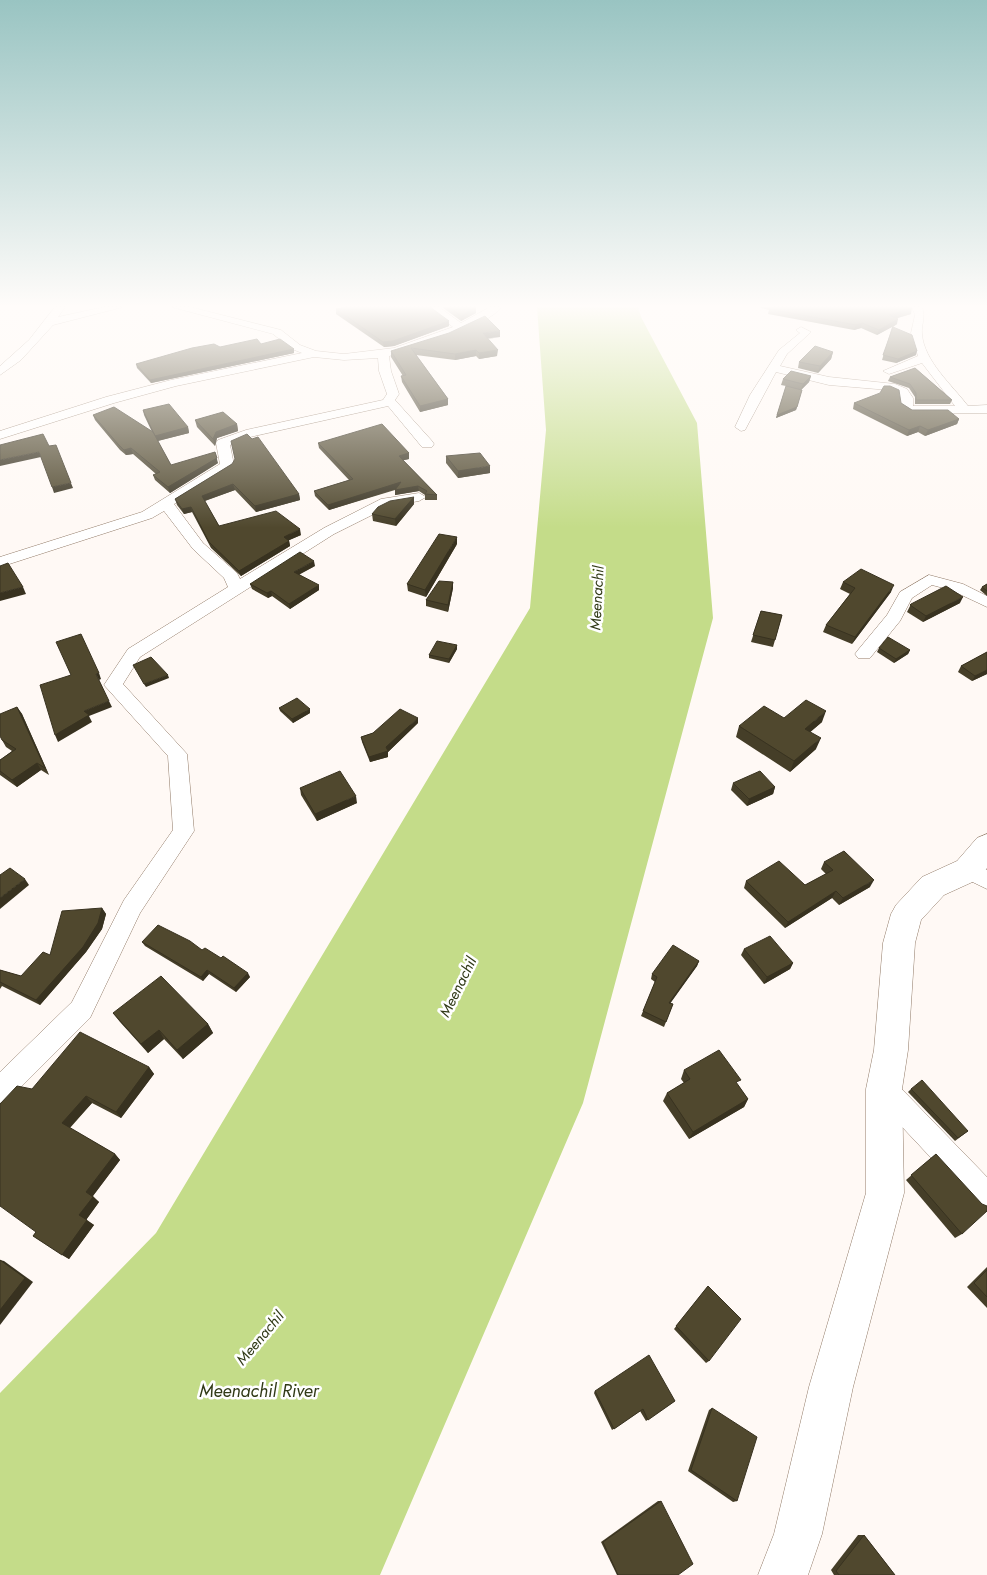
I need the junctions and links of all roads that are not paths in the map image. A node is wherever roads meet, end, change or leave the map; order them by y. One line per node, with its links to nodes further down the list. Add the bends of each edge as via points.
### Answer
1 (187, 380): 10 (street, via 110,400)
2 (389, 380): 6 (street, via 393,394)
3 (765, 380): 9 (street)
4 (823, 380): 8 (street, via 891,387 903,392 907,408 911,410)
5 (942, 380): 8 (street)
6 (389, 400): 11 (street); 13 (street, via 351,412 246,434 224,443 227,464)
7 (987, 409): 8 (street)
8 (965, 410)
9 (741, 427)
10 (0, 435)
11 (426, 444)
12 (419, 497): 15 (street, via 386,502 329,532)
13 (166, 504): 14 (street, via 147,515); 15 (street, via 198,546 231,576)
14 (0, 562)
15 (237, 588): 20 (street, via 134,653 113,685 177,754 184,831 132,907 81,1010)
16 (987, 602): 17 (street, via 957,587 930,580 906,595 894,617)
17 (864, 654)
18 (981, 865): 19 (main road, via 933,886 907,914 899,943 891,1050)
19 (884, 1089): 21 (street); 22 (main road, via 886,1193 831,1387 798,1534)
20 (0, 1090)
21 (987, 1197)
22 (783, 1575)

